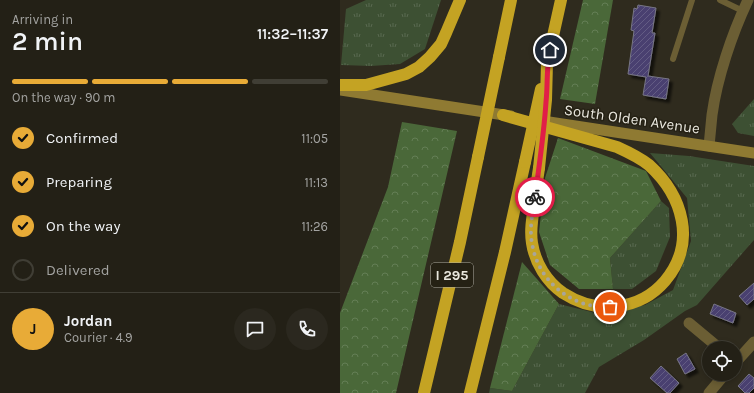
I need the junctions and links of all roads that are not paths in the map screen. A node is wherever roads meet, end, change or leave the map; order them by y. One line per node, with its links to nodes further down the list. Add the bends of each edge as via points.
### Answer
1 (460, 0): 10 (highway, via 441,44 419,67 406,74 366,85)
2 (511, 0): 20 (highway, I 295, bridge, via 462,238)
3 (561, 0): 9 (highway)
4 (692, 0): 8 (lane)
5 (720, 0): 7 (lane)
6 (748, 0): 7 (street)
7 (743, 10): 13 (street, via 720,78 712,114)
8 (673, 59)
9 (547, 63): 12 (highway, bridge, via 546,100 539,168 531,228 534,255 540,269 548,280 570,298 596,307 624,306 637,302 660,286 677,263 683,233 682,219 676,203 660,176 643,161 618,147); 21 (highway, bridge, via 505,252)
10 (340, 85)
11 (340, 90): 12 (main road, South Olden Avenue)
12 (503, 115): 13 (main road, South Olden Avenue)
13 (709, 146): 14 (main road, South Olden Avenue)
14 (754, 152)
15 (690, 323): 16 (street)
16 (711, 341)
17 (754, 342): 18 (street)
18 (742, 355)
19 (719, 381): 22 (street)
20 (424, 393)
21 (470, 393)
22 (709, 393)

